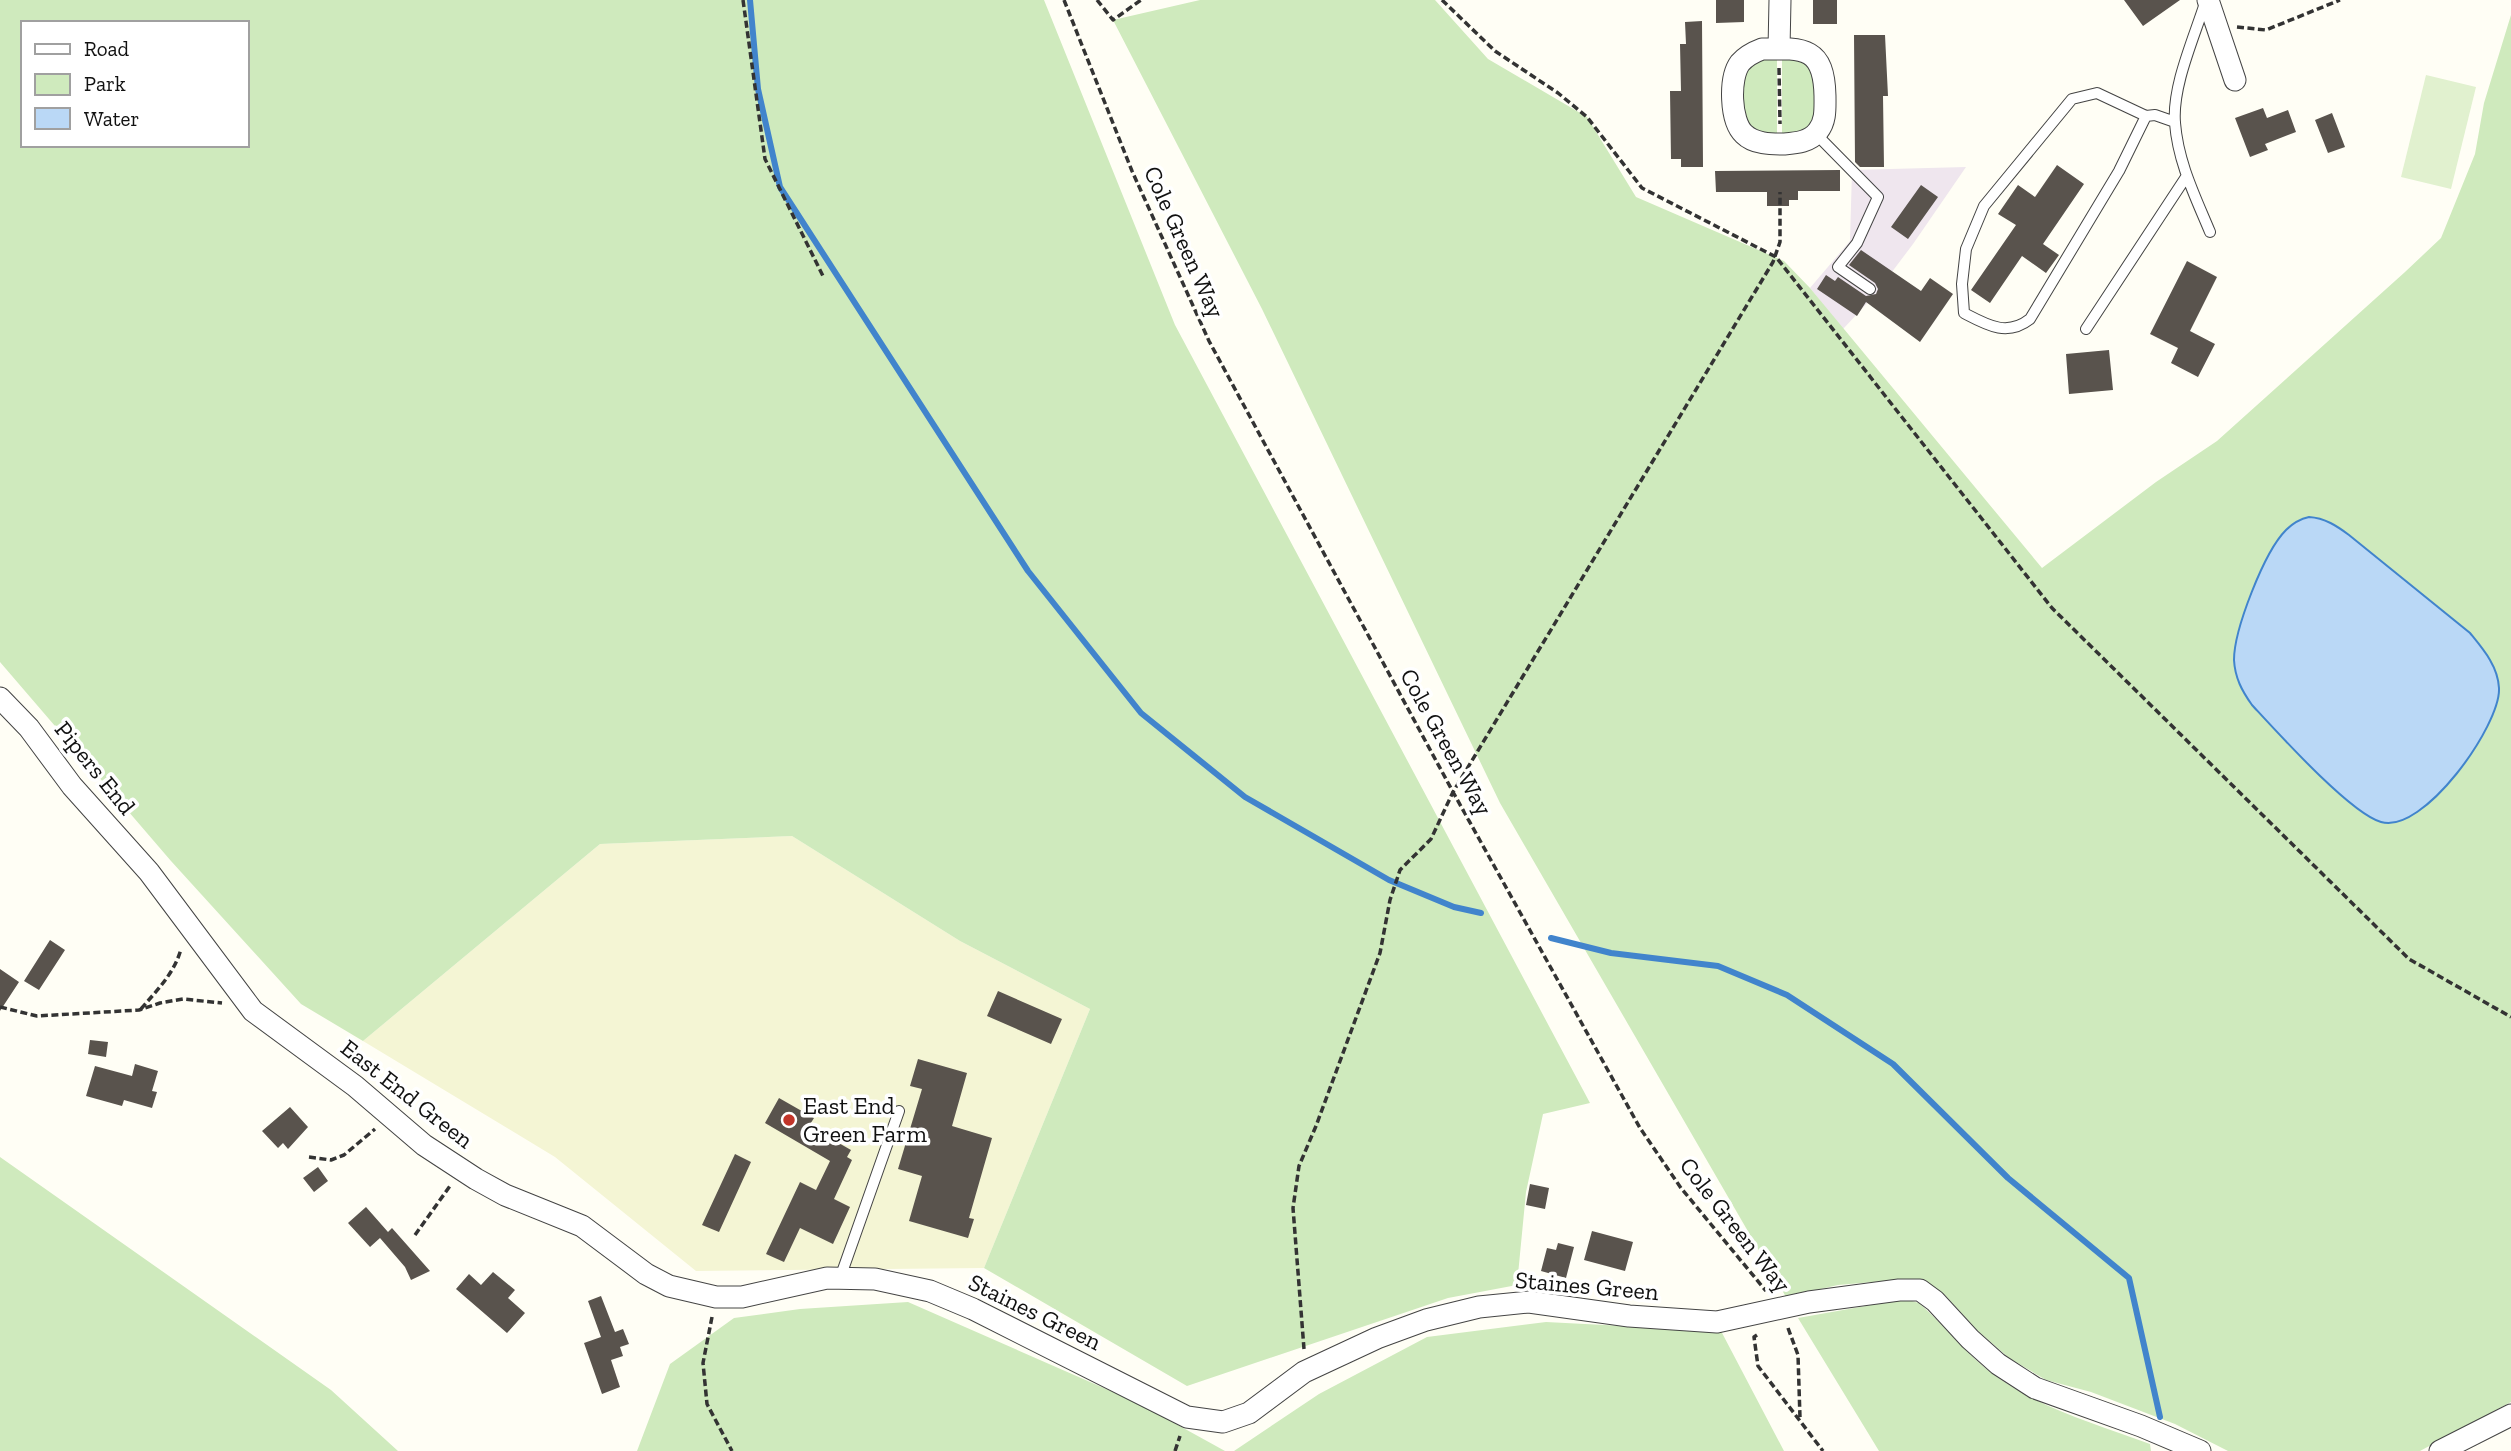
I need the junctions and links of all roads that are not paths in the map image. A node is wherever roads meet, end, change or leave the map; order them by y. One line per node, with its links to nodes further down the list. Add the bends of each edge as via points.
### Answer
1 (1780, 0): 3 (street)
2 (2207, 0): 4 (street); 6 (lane, via 2176,98)
3 (1779, 49): 7 (street, via 1807,51 1823,71 1825,118); 7 (street, via 1755,52 1739,65 1734,85 1736,124 1744,135 1765,144 1799,143)
4 (2235, 80)
5 (2146, 116): 5 (lane, via 2119,171 2030,320 2005,330 1964,313 1966,249 1984,206 2072,99 2097,93); 6 (lane)
6 (2175, 122): 8 (lane)
7 (1816, 134): 10 (lane, via 1878,197 1857,243 1838,267)
8 (2186, 177): 9 (lane); 11 (lane)
9 (2210, 232)
10 (1870, 289)
11 (2086, 329)
12 (0, 698): 13 (street, Pipers End)
13 (149, 872): 16 (street, East End Green, via 253,1011 355,1086 424,1145 505,1195 582,1226 646,1274)
14 (899, 1111): 15 (lane)
15 (840, 1279): 16 (street, Staines Green, via 741,1297); 18 (street, Staines Green, via 875,1279 930,1291 1187,1418 1223,1422 1249,1413 1304,1373 1389,1333 1479,1307 1529,1302 1717,1322 1780,1308 1920,1290 1998,1364 2035,1388)
16 (686, 1290)
17 (2511, 1415): 19 (street)
18 (2200, 1451)
19 (2440, 1451)

